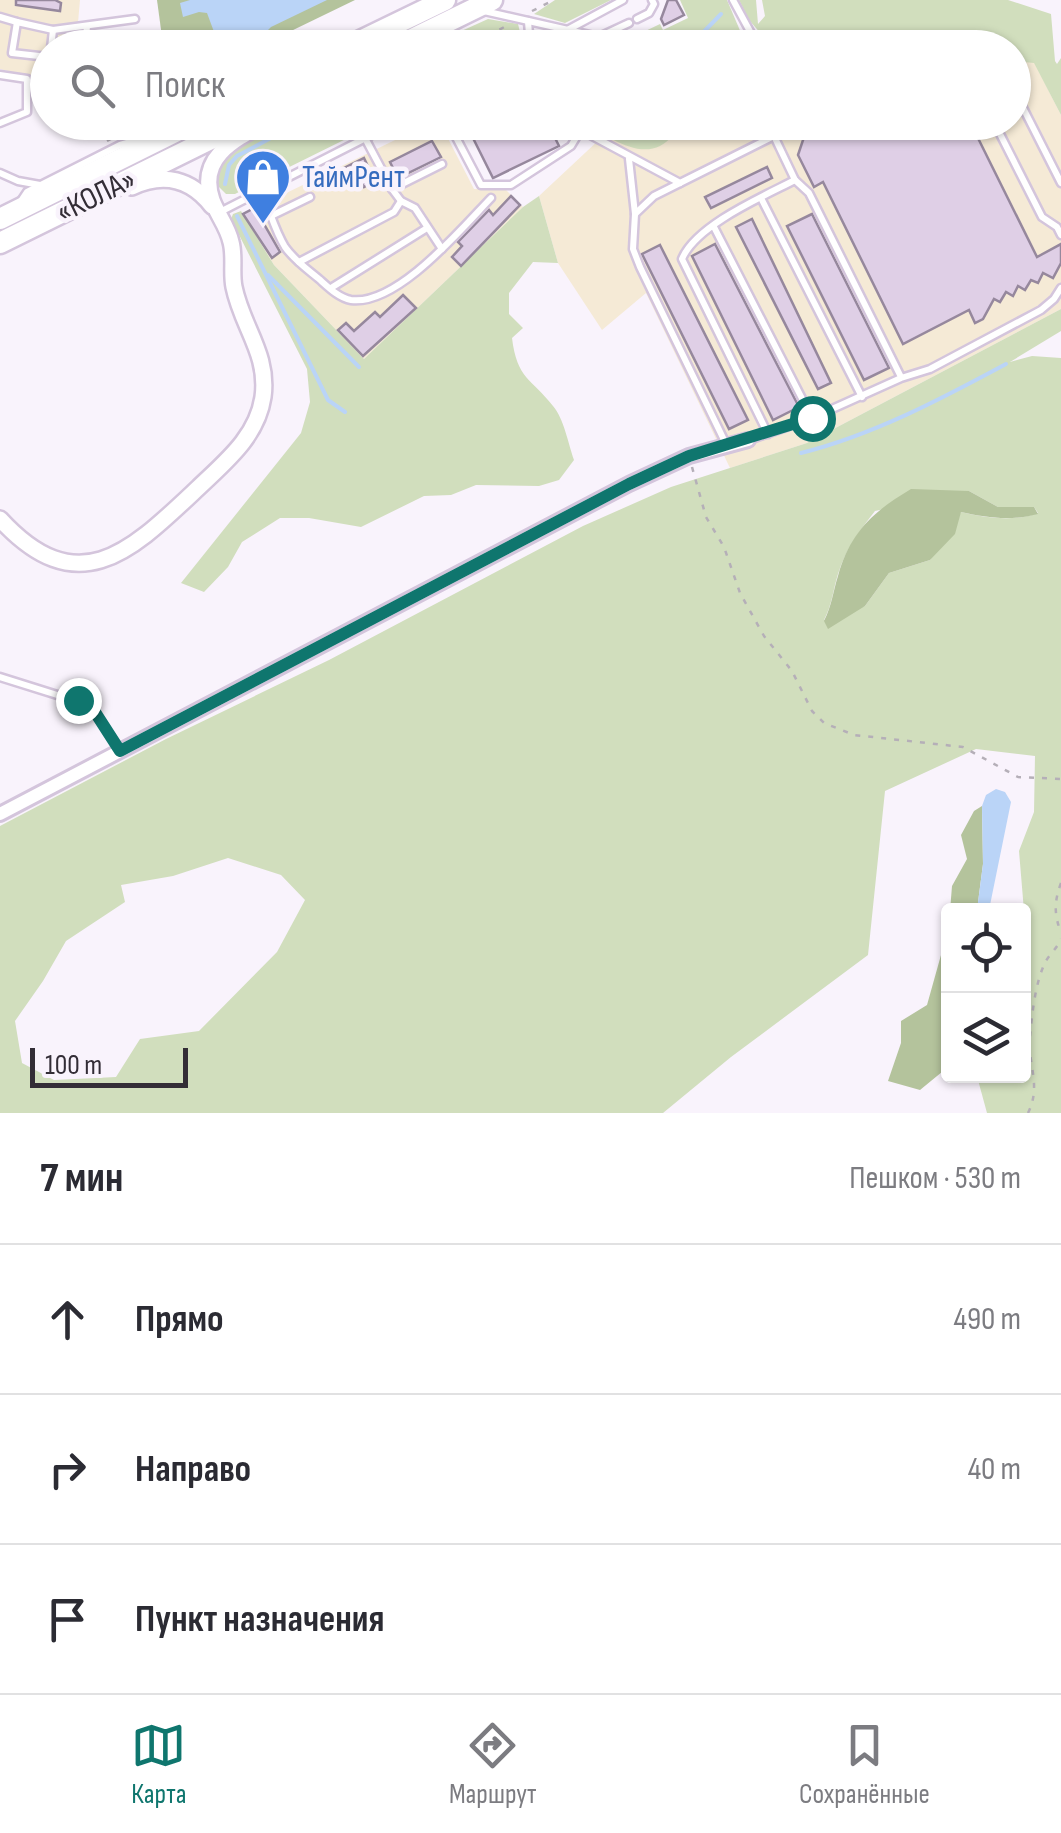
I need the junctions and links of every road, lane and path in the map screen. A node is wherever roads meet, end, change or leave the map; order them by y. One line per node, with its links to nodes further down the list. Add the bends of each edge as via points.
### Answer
1 (445, 0): 16 (main road)
2 (554, 0): 10 (path)
3 (624, 0): 19 (lane)
4 (652, 0): 9 (lane, via 649,14)
5 (732, 0): 21 (lane)
6 (482, 5): 10 (lane); 17 (main road)
7 (0, 18): 11 (lane)
8 (136, 19): 13 (lane)
9 (637, 19)
10 (524, 20): 18 (lane); 19 (lane)
11 (17, 22): 14 (lane); 22 (lane, via 12,53)
12 (629, 23): 20 (lane)
13 (87, 26): 14 (lane); 15 (lane)
14 (53, 30)
15 (87, 30)
16 (383, 30)
17 (431, 30)
18 (527, 30)
19 (568, 30)
20 (614, 30)
21 (749, 30)
22 (30, 55)
23 (0, 75): 24 (lane, via 27,79 27,112)
24 (0, 123)
25 (1031, 124): 44 (lane)
26 (109, 140): 38 (path)
27 (136, 140): 45 (lane)
28 (159, 140): 55 (main road, «КОЛА»)
29 (208, 140): 52 (main road, «КОЛА»)
30 (233, 140): 53 (street, via 214,159 209,183)
31 (366, 140): 46 (lane); 47 (lane)
32 (457, 140): 33 (lane, via 481,185 511,185)
33 (574, 140)
34 (598, 140): 39 (lane)
35 (766, 140): 43 (lane)
36 (776, 140): 42 (lane)
37 (1003, 140): 59 (lane, via 1042,216)
38 (94, 148)
39 (629, 158): 43 (lane); 54 (lane)
40 (442, 164): 46 (lane)
41 (0, 173): 45 (lane)
42 (796, 180): 50 (lane); 65 (lane, via 809,193)
43 (681, 183): 54 (lane)
44 (1061, 183)
45 (41, 185): 55 (lane)
46 (392, 190): 51 (lane)
47 (261, 191): 53 (lane); 56 (lane)
48 (310, 197): 56 (lane)
49 (491, 198): 61 (lane)
50 (761, 198): 57 (lane); 66 (lane)
51 (402, 201): 58 (lane); 62 (lane, via 394,212)
52 (66, 210): 53 (street, via 80,211 164,179 194,186); 60 (main road, «КОЛА»)
53 (218, 214): 72 (street, via 231,241 234,289 262,359 262,401 248,436 143,539 115,555 54,559 33,550)
54 (635, 214): 70 (lane, via 633,249 640,267)
55 (7, 215)
56 (273, 215): 62 (lane)
57 (714, 226): 67 (lane); 68 (lane, via 682,258)
58 (428, 228): 61 (lane); 63 (lane)
59 (1061, 234)
60 (0, 243)
61 (442, 249): 63 (lane, via 366,301 346,300)
62 (299, 262): 63 (lane)
63 (330, 288)
64 (1061, 288): 65 (lane, via 1041,310)
65 (901, 378): 66 (lane)
66 (862, 397): 67 (lane)
67 (812, 418): 68 (lane)
68 (768, 434): 69 (lane)
69 (748, 440): 70 (street)
70 (726, 444): 71 (street)
71 (689, 456): 74 (street); 75 (path, via 706,517 740,593 824,723 854,734 962,748 1018,777)
72 (0, 519)
73 (0, 677): 74 (lane, via 86,704)
74 (120, 751): 76 (street)
75 (1061, 778)
76 (0, 814)
77 (1061, 883): 78 (path, via 1055,900)
78 (1061, 936): 79 (path, via 1039,980 1030,1038 1035,1099)
79 (1028, 1113)

